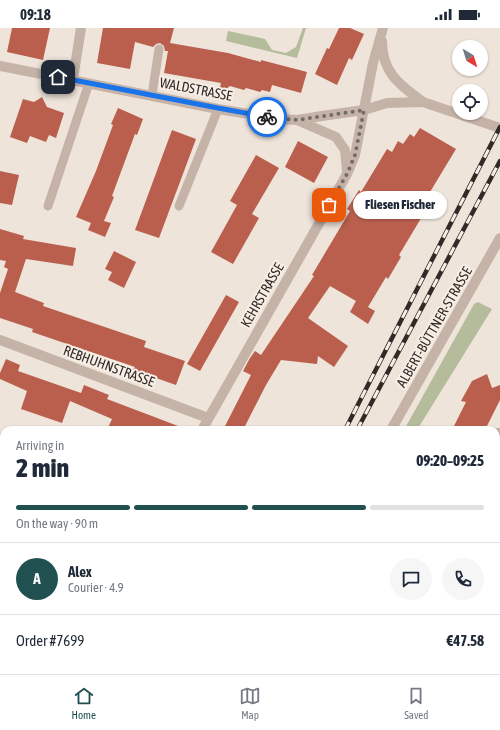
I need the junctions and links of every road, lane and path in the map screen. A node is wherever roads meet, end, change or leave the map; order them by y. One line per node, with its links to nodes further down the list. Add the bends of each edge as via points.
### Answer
1 (81, 28): 5 (street)
2 (382, 30): 8 (street, via 382,49 387,69 401,86); 10 (street, KEHRSTRASSE)
3 (159, 49): 7 (lane)
4 (0, 66): 5 (street, WALDSTRASSE)
5 (73, 79): 6 (street, WALDSTRASSE)
6 (89, 83): 7 (street, WALDSTRASSE); 14 (lane)
7 (152, 95): 9 (street, WALDSTRASSE)
8 (423, 102): 10 (street, WALDSTRASSE, via 387,103); 12 (street)
9 (218, 108): 11 (street, WALDSTRASSE); 15 (lane)
10 (364, 110): 11 (street, WALDSTRASSE); 13 (street, KEHRSTRASSE, via 355,155)
11 (297, 120): 13 (street, via 336,137 345,150)
12 (500, 128)
13 (347, 174): 18 (street, KEHRSTRASSE)
14 (48, 206)
15 (179, 206)
16 (500, 238): 20 (street, ALBERT-BÜTTNER-STRASSE)
17 (0, 340): 18 (street, REBHUHNSTRASSE)
18 (208, 418): 19 (street, KEHRSTRASSE)
19 (204, 426)
20 (394, 426)

